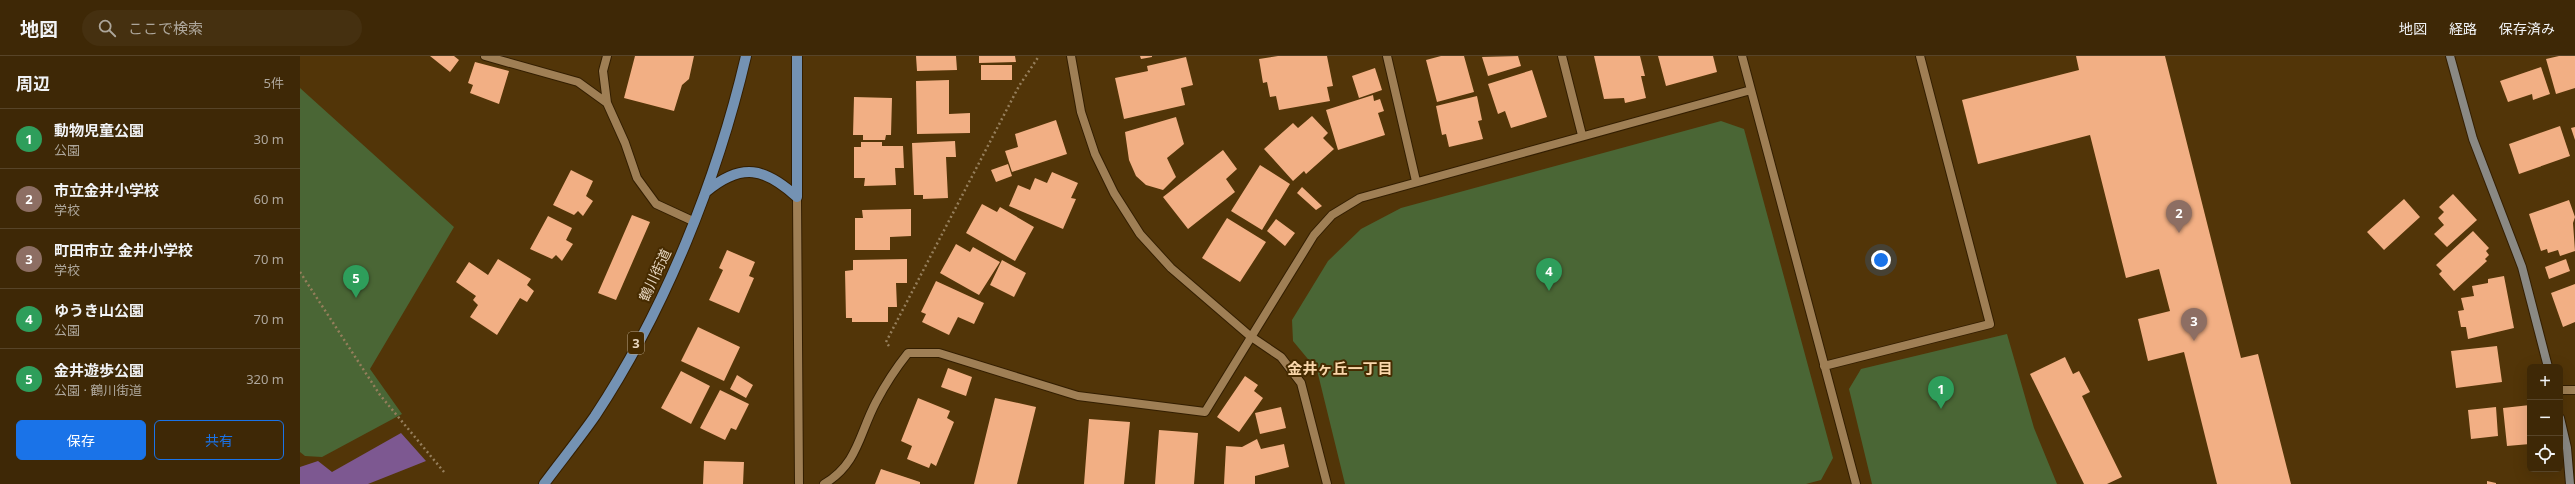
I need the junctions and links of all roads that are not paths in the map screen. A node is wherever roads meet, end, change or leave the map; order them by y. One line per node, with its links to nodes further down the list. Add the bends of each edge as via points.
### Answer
1 (485, 56): 12 (street, via 578,82)
2 (607, 56): 12 (street, via 603,71)
3 (746, 56): 15 (main road, 鶴川街道 / 3)
4 (797, 56): 16 (main road)
5 (1071, 56): 18 (street, via 1081,112 1095,154 1114,194 1140,234 1171,268)
6 (1387, 56): 14 (street)
7 (1562, 56): 13 (street)
8 (1742, 56): 11 (street)
9 (1920, 56): 20 (street, via 1990,324)
10 (2450, 56): 19 (street, via 2473,139 2522,267)
11 (1751, 90): 13 (street); 20 (street)
12 (607, 103): 17 (street, via 637,178 656,204)
13 (1582, 135): 14 (street)
14 (1416, 181): 18 (street, via 1360,198 1332,214 1314,235)
15 (707, 191): 16 (main road, 3, via 722,178 739,171 759,172 779,181); 17 (main road, 鶴川街道 / 3)
16 (797, 197): 25 (street)
17 (695, 222): 24 (main road, 鶴川街道 / 3, via 650,320 595,416)
18 (1250, 336): 26 (street, via 1205,412 1078,396 939,353 908,353 899,363 876,402 851,460 840,473); 27 (street, via 1280,357 1301,383)
19 (2547, 364)
20 (1824, 366): 28 (street)
21 (2563, 390): 22 (street)
22 (2575, 390)
23 (2563, 431): 29 (street)
24 (544, 484)
25 (799, 484)
26 (824, 484)
27 (1327, 484)
28 (1856, 484)
29 (2570, 484)

